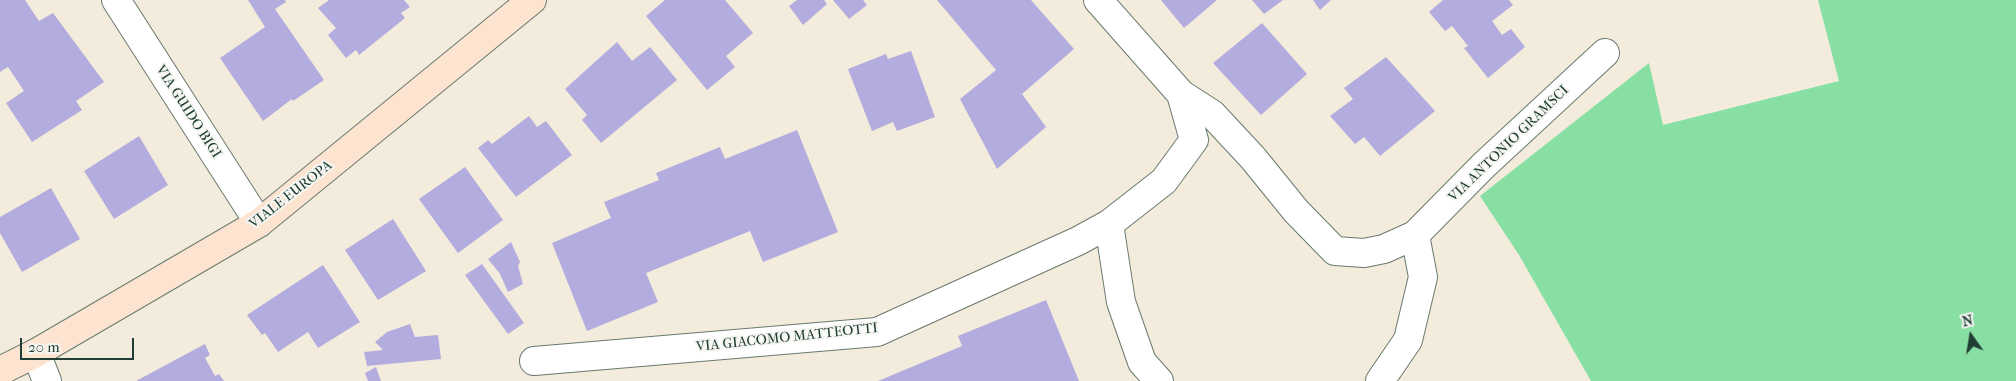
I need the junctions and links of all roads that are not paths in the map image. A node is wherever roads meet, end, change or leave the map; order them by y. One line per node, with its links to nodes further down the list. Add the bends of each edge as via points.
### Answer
1 (116, 0): 6 (street, VIA GUIDO BIGI)
2 (532, 0): 6 (street, VIALE EUROPA)
3 (1098, 0): 5 (street)
4 (1605, 53): 8 (street, VIA ANTONIO GRAMSCI, via 1484,166)
5 (1181, 94): 7 (street, VIA GIACOMO MATTEOTTI, via 1194,140 1164,181); 8 (street, via 1212,114 1335,251 1364,253 1384,249)
6 (259, 223): 9 (street, VIALE EUROPA)
7 (1109, 224): 10 (street, VIA GIACOMO MATTEOTTI, via 877,332); 13 (street, via 1120,302 1142,362)
8 (1415, 236): 14 (street, via 1423,277 1408,340)
9 (36, 353): 11 (street, VIALE EUROPA); 12 (street)
10 (534, 361)
11 (0, 371)
12 (47, 381)
13 (1159, 381)
14 (1380, 381)

